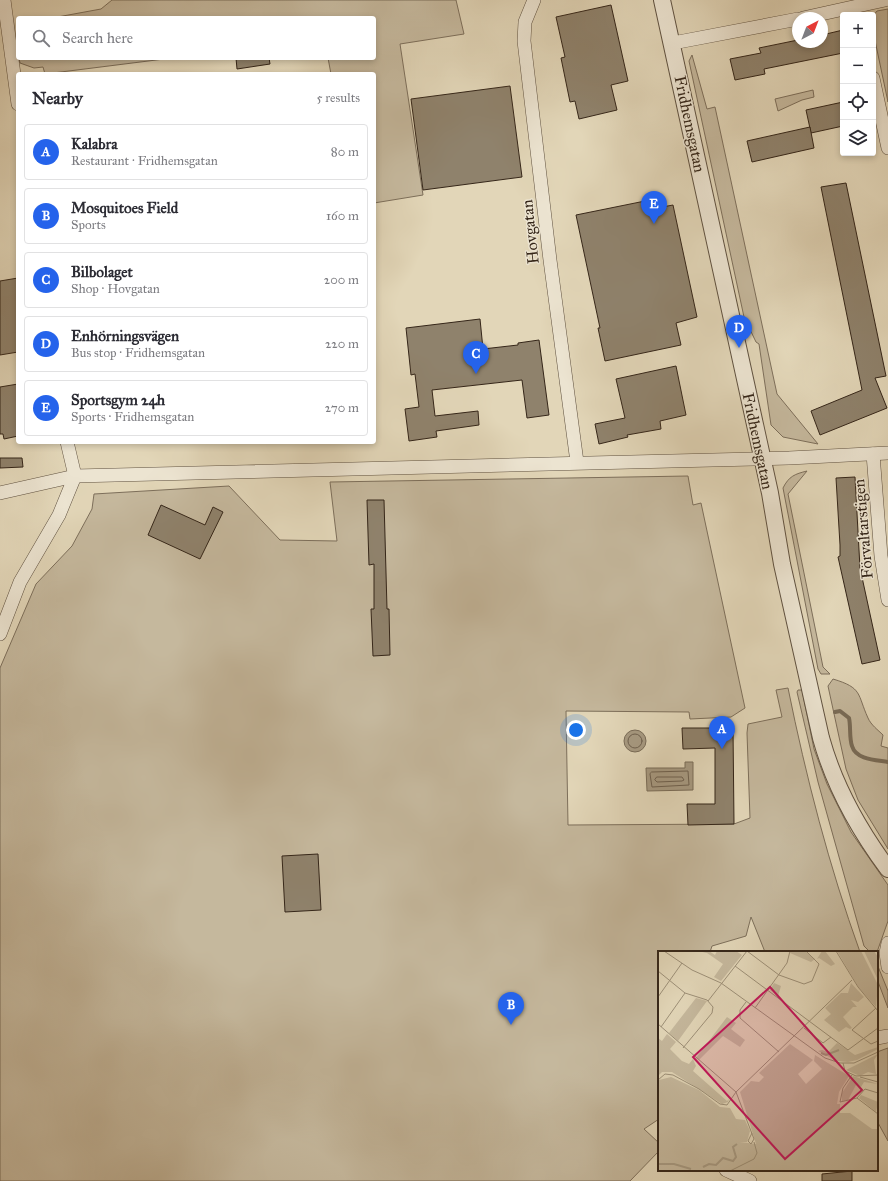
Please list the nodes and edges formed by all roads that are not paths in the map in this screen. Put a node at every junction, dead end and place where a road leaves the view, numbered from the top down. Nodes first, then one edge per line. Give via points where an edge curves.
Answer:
1 (4, 0) edge
2 (534, 0) edge
3 (662, 0) edge
4 (885, 0) edge
5 (859, 7) edge
6 (828, 13) edge
7 (792, 20) edge
8 (673, 43) junction
9 (874, 84) edge
10 (16, 89) edge
11 (888, 148) edge
12 (67, 444) edge
13 (888, 453) edge
14 (873, 454) junction
15 (762, 458) junction
16 (577, 462) junction
17 (75, 476) junction
18 (0, 493) edge
19 (888, 600) edge
20 (0, 634) edge
21 (888, 868) edge
22 (888, 943) edge
23 (888, 967) edge
24 (888, 1036) edge
25 (878, 1038) edge
26 (728, 1171) edge
27 (750, 1181) edge

1 - 10 street
2 - 16 street, Hovgatan via 525,22 524,41
3 - 8 street, Fridhemsgatan
4 - 5 street
5 - 6 street
7 - 8 street
8 - 15 street, Fridhemsgatan
9 - 11 street
12 - 17 street
13 - 14 street
14 - 15 street
14 - 19 street, Förvaltarstigen via 881,556
15 - 16 street
15 - 21 street, Fridhemsgatan via 782,564 825,753 871,846
16 - 17 street
17 - 18 street
17 - 20 street via 59,515 20,582
22 - 23 street
24 - 25 street
26 - 27 street

